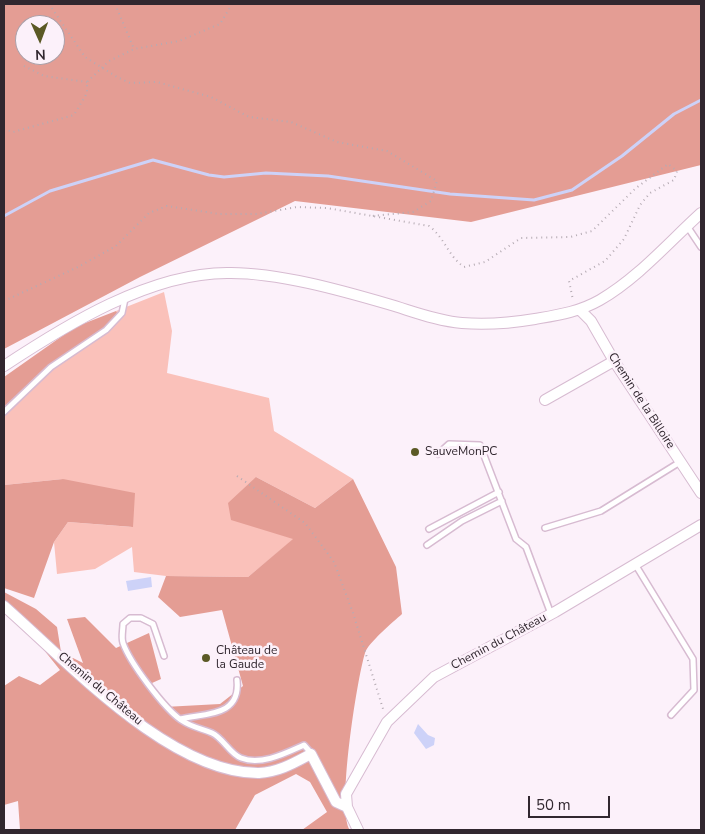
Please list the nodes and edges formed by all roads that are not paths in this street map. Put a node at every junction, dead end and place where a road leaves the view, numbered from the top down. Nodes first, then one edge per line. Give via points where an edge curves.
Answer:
1 (701, 212) edge
2 (686, 226) junction
3 (701, 247) edge
4 (126, 298) junction
5 (580, 310) junction
6 (614, 361) junction
7 (4, 366) edge
8 (545, 400) dead end
9 (4, 412) edge
10 (438, 454) dead end
11 (680, 462) junction
12 (498, 492) junction
13 (701, 493) edge
14 (502, 501) junction
15 (701, 524) edge
16 (545, 528) dead end
17 (429, 529) dead end
18 (427, 545) dead end
19 (635, 564) junction
20 (4, 606) edge
21 (551, 614) junction
22 (164, 656) dead end
23 (237, 680) dead end
24 (670, 715) dead end
25 (180, 719) junction
26 (312, 754) junction
27 (347, 807) junction
28 (358, 830) edge

1 - 2 street
2 - 3 lane
2 - 5 street via 621,287
4 - 5 street via 175,280 226,272 263,275 365,297 460,323 523,321
4 - 7 street via 53,334
4 - 9 lane via 122,313 106,330 51,367
5 - 6 street, Chemin de la Billoire via 591,321
6 - 8 street
6 - 11 street, Chemin de la Billoire
10 - 12 lane via 449,444 480,445
11 - 13 street, Chemin de la Billoire
11 - 16 lane via 600,511
12 - 14 lane
12 - 17 lane
14 - 18 lane via 462,520
14 - 21 lane via 516,538 526,547
15 - 19 street, Chemin du Château
19 - 21 street, Chemin du Château
19 - 24 lane via 693,659 694,690
20 - 26 street, Chemin du Château via 128,714 181,751 222,767 258,773 280,770
21 - 27 street, Chemin du Château via 434,677 386,722 346,794
22 - 25 lane via 153,624 141,618 130,618 123,624 123,642 132,658 153,691
23 - 25 lane via 236,698 225,709
25 - 26 lane via 198,730 213,733 240,758 252,760 279,756 304,745
26 - 27 street via 336,802
27 - 28 street

